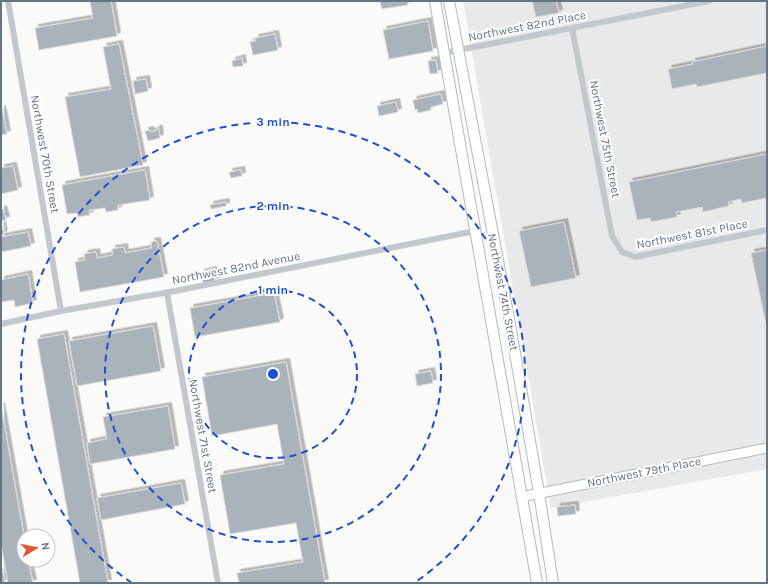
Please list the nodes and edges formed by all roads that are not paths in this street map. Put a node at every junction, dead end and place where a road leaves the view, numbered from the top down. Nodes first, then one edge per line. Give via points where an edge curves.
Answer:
1 (8, 1) edge
2 (435, 1) edge
3 (449, 1) edge
4 (709, 1) edge
5 (572, 28) junction
6 (458, 51) junction
7 (444, 53) junction
8 (767, 230) edge
9 (475, 231) junction
10 (622, 252) joint
11 (167, 293) junction
12 (61, 312) junction
13 (1, 324) edge
14 (767, 448) edge
15 (539, 493) junction
16 (521, 497) junction
17 (218, 583) edge
18 (537, 583) edge
19 (553, 583) edge

1 - 12 street, Northwest 70th Street
2 - 7 main road, Northwest 74th Street
3 - 6 main road, Northwest 74th Street
4 - 5 street, Northwest 82nd Place
5 - 6 street, Northwest 82nd Place
5 - 10 street, Northwest 75th Street via 612,236
6 - 7 street, Northwest 82nd Place
6 - 15 main road, Northwest 74th Street
7 - 9 main road, Northwest 74th Street
8 - 10 street, Northwest 81st Place via 635,257
9 - 11 street, Northwest 82nd Avenue
9 - 16 main road, Northwest 74th Street
11 - 12 street, Northwest 82nd Avenue
11 - 17 street, Northwest 71st Street
12 - 13 street, Northwest 82nd Avenue
14 - 15 main road, Northwest 79th Place
15 - 16 main road, Northwest 79th Place
15 - 19 main road, Northwest 74th Street
16 - 18 main road, Northwest 74th Street

